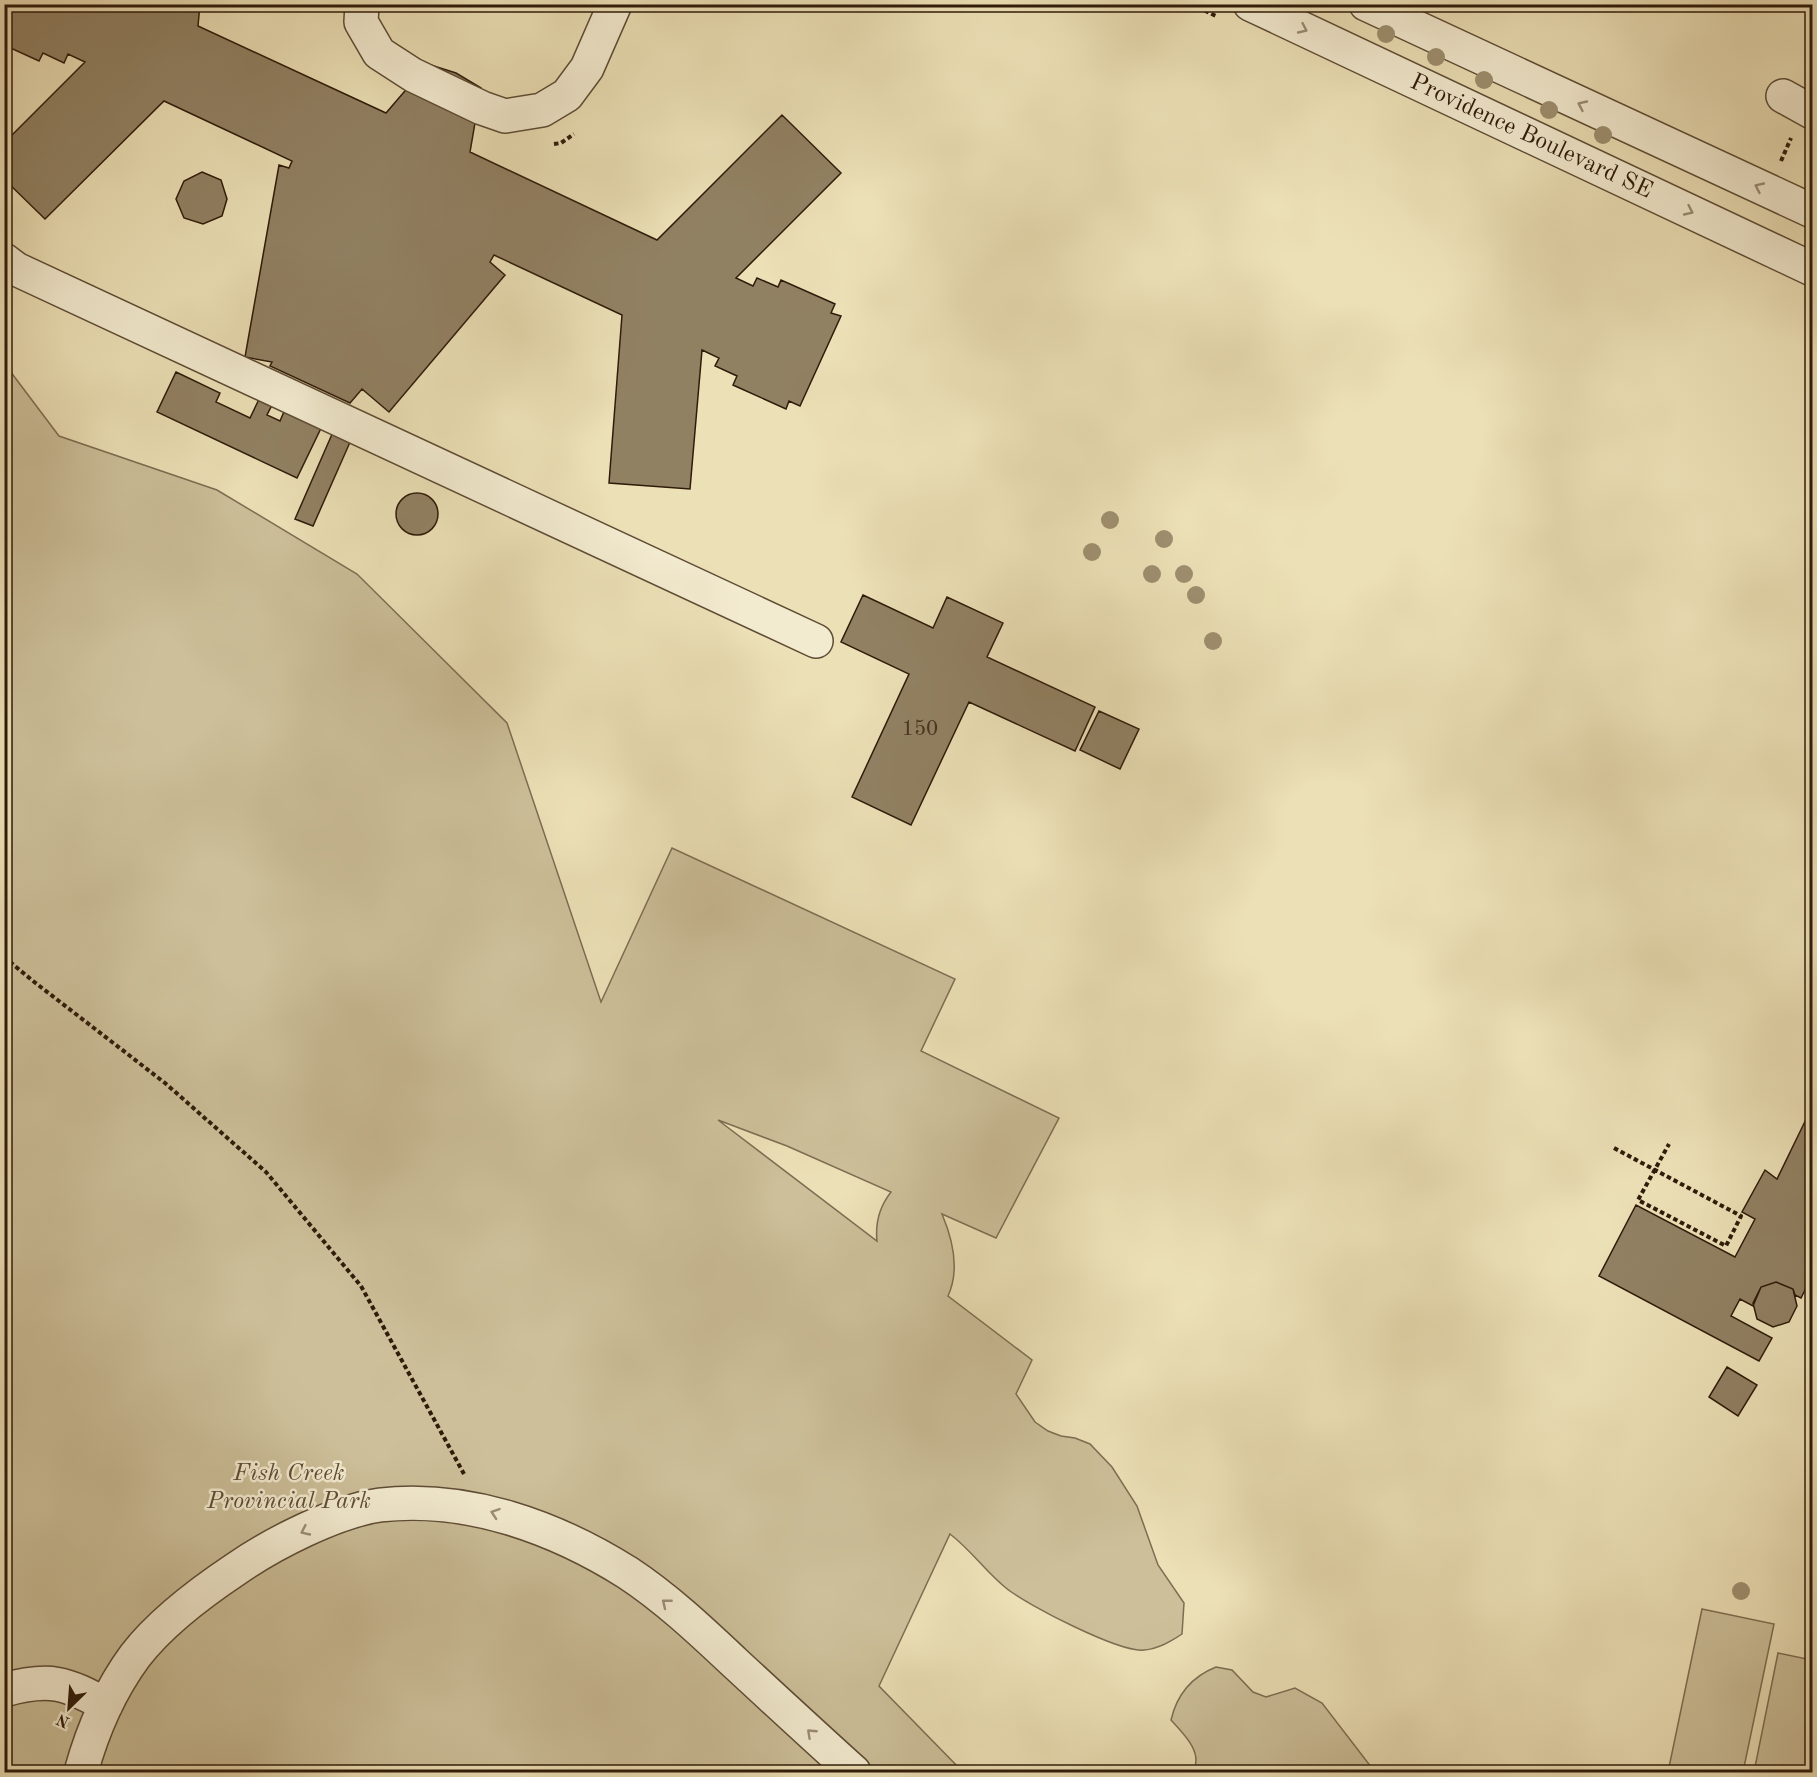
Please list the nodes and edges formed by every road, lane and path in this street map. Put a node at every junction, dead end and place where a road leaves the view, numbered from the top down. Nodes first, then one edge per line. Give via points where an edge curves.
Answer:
1 (362, 4) edge
2 (615, 4) edge
3 (1250, 4) edge
4 (1366, 4) edge
5 (1668, 4) edge
6 (1678, 9) dead end
7 (1783, 96) dead end
8 (1812, 112) edge
9 (1812, 211) edge
10 (4, 260) edge
11 (1812, 269) edge
12 (816, 641) dead end
13 (4, 957) edge
14 (1669, 1144) dead end
15 (1614, 1148) dead end
16 (1656, 1170) junction
17 (483, 1509) junction
18 (4, 1690) edge
19 (106, 1705) junction
20 (81, 1773) edge
21 (855, 1773) edge

1 - 2 street via 361,22 379,53 413,75 505,116 542,110 567,95 587,68
3 -> 11 street, Providence Boulevard SE
9 -> 4 street
5 - 6 path
7 - 8 street
10 - 12 street via 16,269
13 - 17 path via 165,1083 266,1172 361,1286
14 - 16 path
15 - 16 path
16 - 16 path via 1638,1200 1726,1246 1741,1216
17 -> 19 street via 428,1504 379,1506 326,1522 280,1543 198,1595 165,1625 135,1656
21 -> 17 street via 715,1644 629,1574 579,1545
18 - 19 street via 31,1683 53,1683
19 - 20 street

